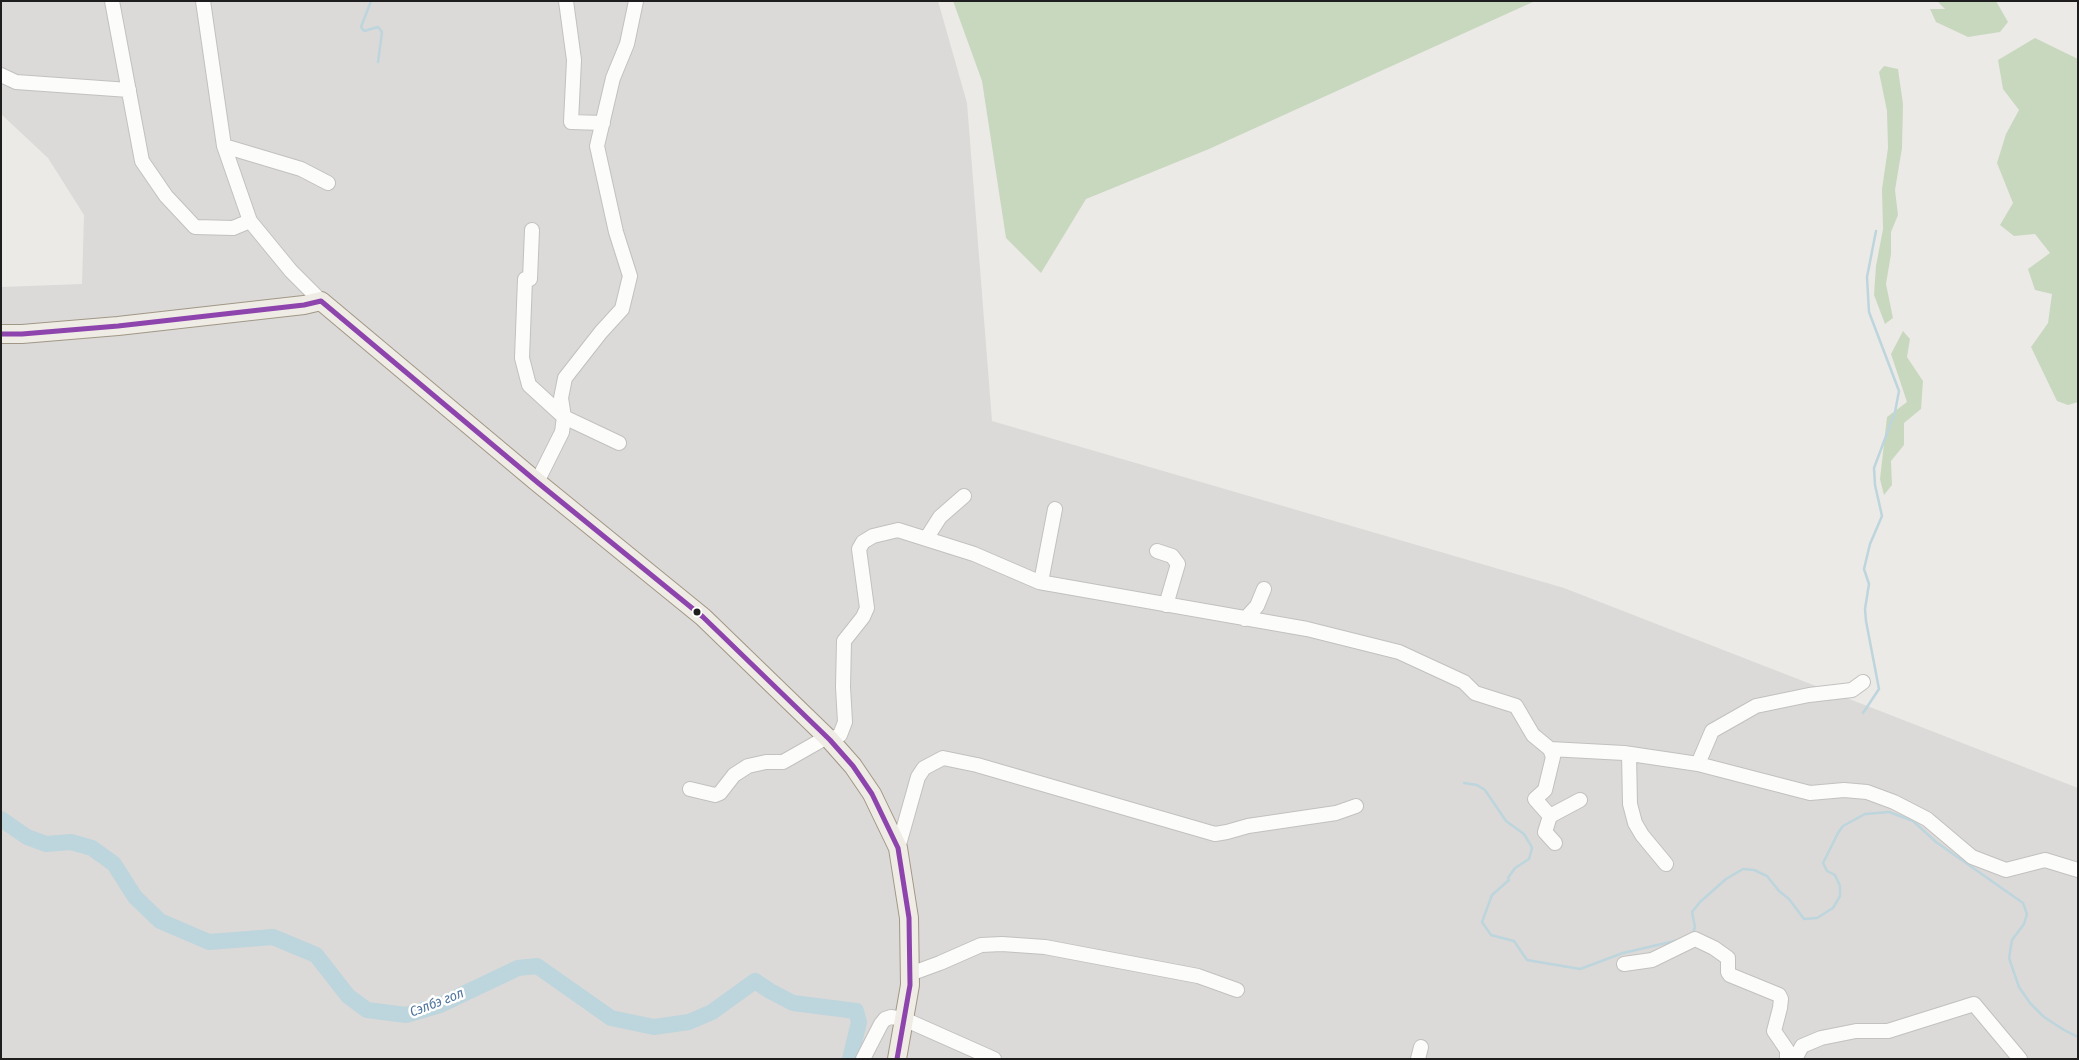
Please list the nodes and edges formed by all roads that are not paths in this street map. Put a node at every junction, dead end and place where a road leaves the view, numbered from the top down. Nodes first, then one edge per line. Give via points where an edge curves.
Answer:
1 (112, 1) edge
2 (203, 1) edge
3 (566, 1) edge
4 (636, 1) edge
5 (1, 75) edge
6 (129, 90) junction
7 (603, 123) junction
8 (224, 146) junction
9 (328, 183) dead end
10 (250, 221) junction
11 (532, 230) dead end
12 (321, 301) junction
13 (1, 334) edge
14 (564, 417) junction
15 (619, 443) dead end
16 (537, 482) junction
17 (964, 496) dead end
18 (1055, 510) dead end
19 (926, 539) junction
20 (1157, 551) dead end
21 (1041, 582) junction
22 (1264, 589) dead end
23 (1166, 605) junction
24 (1245, 619) junction
25 (1863, 682) dead end
26 (828, 739) junction
27 (1550, 749) junction
28 (1629, 754) junction
29 (1698, 764) junction
30 (690, 789) dead end
31 (1580, 800) dead end
32 (1356, 806) dead end
33 (1550, 816) junction
34 (1555, 844) dead end
35 (898, 848) junction
36 (1666, 864) dead end
37 (2078, 870) edge
38 (1624, 964) dead end
39 (910, 974) junction
40 (1237, 990) dead end
41 (904, 1019) junction
42 (863, 1059) edge
43 (897, 1059) edge
44 (994, 1059) edge
45 (1787, 1059) edge
46 (1795, 1059) edge
47 (2020, 1059) edge

1 - 6 street
2 - 8 street
3 - 7 street via 574,60 571,122
4 - 7 street
5 - 6 street via 16,82
6 - 10 street via 142,161 166,196 195,227 233,228
7 - 14 street via 597,146 616,232 630,276 622,309 565,378 561,398
8 - 9 street via 301,170
8 - 10 street
10 - 12 street via 291,271
11 - 14 street via 530,279 525,280 522,358 529,385
12 - 13 main road via 118,326
12 - 16 main road
14 - 15 street
14 - 16 street via 562,432
16 - 26 main road via 704,617
17 - 19 street via 940,516
18 - 21 street
19 - 21 street via 974,554
19 - 26 street via 898,530 873,536 859,549 867,608 864,618 844,641 845,722 840,735
20 - 23 street via 1172,556 1178,564
21 - 23 street
22 - 24 street via 1257,606
23 - 24 street
24 - 27 street via 1399,652 1464,682 1475,693 1516,706 1533,735
25 - 29 street via 1852,690 1836,690 1756,706 1712,731
26 - 30 street via 783,762 748,766 715,795
26 - 35 main road via 853,766 872,794
27 - 28 street
27 - 33 street via 1553,757 1545,790 1535,799
28 - 29 street
28 - 36 street via 1630,804 1635,823
29 - 37 street via 1810,793 1867,792 1927,819 1972,857 2006,870 2046,860
31 - 33 street
32 - 35 street via 1336,813 1215,834 943,758 924,768 918,777
33 - 34 street via 1545,832
35 - 39 main road via 909,918
38 - 45 street via 1652,960 1695,939 1714,948 1728,958 1730,975 1781,999 1774,1031 1786,1050
39 - 40 street via 981,946 1002,944 1045,947 1198,976
39 - 41 main road
41 - 42 street via 885,1019
41 - 43 main road
41 - 44 street
46 - 47 street via 1802,1046 1821,1038 1856,1031 1888,1031 1974,1004

